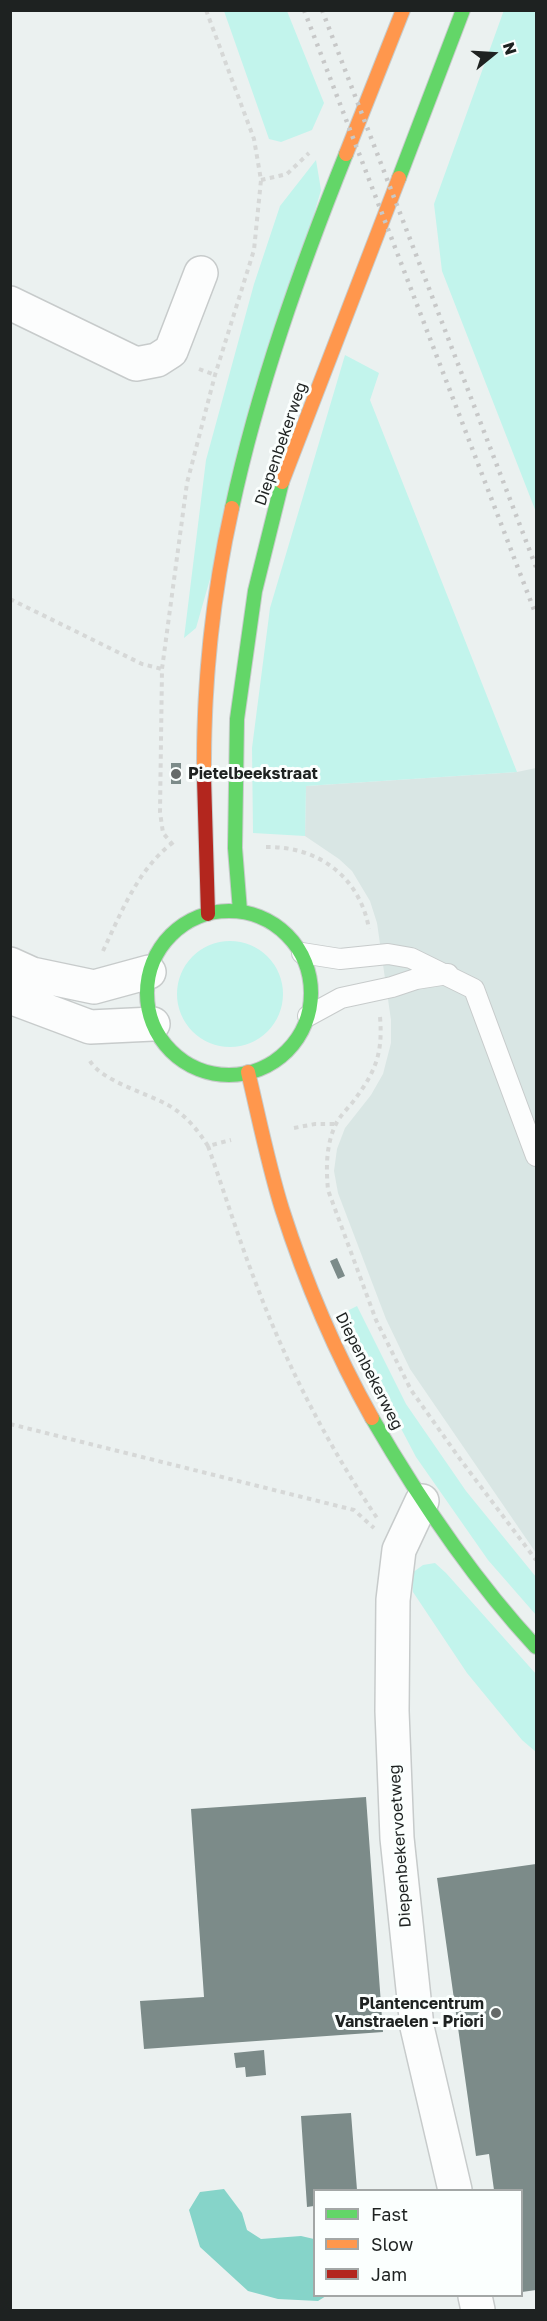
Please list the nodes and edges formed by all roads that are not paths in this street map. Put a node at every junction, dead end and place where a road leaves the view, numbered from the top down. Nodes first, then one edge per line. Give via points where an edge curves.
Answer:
1 (403, 10) edge
2 (463, 10) edge
3 (201, 273) dead end
4 (10, 303) edge
5 (240, 911) junction
6 (208, 914) junction
7 (302, 953) junction
8 (10, 964) edge
9 (149, 972) junction
10 (448, 974) junction
11 (10, 997) edge
12 (308, 1016) junction
13 (153, 1024) junction
14 (248, 1072) junction
15 (537, 1156) edge
16 (422, 1501) junction
17 (537, 1647) edge
18 (455, 2189) edge

1 - 6 main road, Diepenbekerweg via 280,327 249,432 228,524 211,628 203,759
2 - 5 main road, Diepenbekerweg via 283,480 255,591 237,719 235,848
3 - 4 street via 171,351 157,360 136,364
5 - 6 main road
5 - 7 main road via 268,919
6 - 9 main road via 177,928 155,956
7 - 10 lane via 340,959 388,954 411,958
7 - 12 main road via 311,984
8 - 9 street via 32,974 94,987
9 - 13 main road via 146,1008
10 - 12 lane via 340,999
10 - 15 lane via 474,989
11 - 13 street via 90,1027
12 - 14 main road via 301,1033 276,1060
13 - 14 main road via 162,1041 190,1065 224,1075
14 - 16 main road, Diepenbekerweg via 282,1209 307,1278 356,1387
16 - 17 main road, Diepenbekerweg via 519,1629
16 - 18 street, Diepenbekervoetweg via 399,1550 393,1600 397,1838 417,2027

